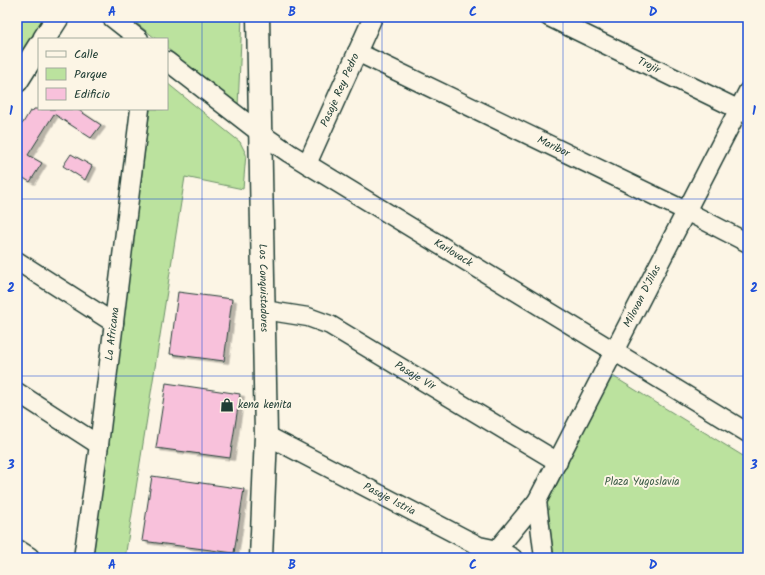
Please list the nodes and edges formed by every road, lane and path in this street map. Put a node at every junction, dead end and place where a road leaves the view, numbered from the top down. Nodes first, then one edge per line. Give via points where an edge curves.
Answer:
1 (58, 17) edge
2 (111, 17) edge
3 (258, 17) edge
4 (373, 17) edge
5 (550, 17) edge
6 (45, 38) edge
7 (138, 38) edge
8 (38, 48) edge
9 (357, 52) junction
10 (168, 62) edge
11 (17, 81) edge
12 (748, 91) edge
13 (140, 110) edge
14 (743, 111) edge
15 (260, 133) junction
16 (306, 164) junction
17 (686, 210) junction
18 (748, 243) edge
19 (17, 261) edge
20 (264, 310) junction
21 (114, 323) junction
22 (614, 351) junction
23 (17, 392) edge
24 (748, 433) edge
25 (266, 435) junction
26 (99, 445) junction
27 (558, 462) junction
28 (536, 501) junction
29 (17, 551) edge
30 (500, 555) edge
31 (28, 558) edge
32 (83, 558) edge
33 (261, 558) edge
34 (544, 558) edge

1 - 6 street
2 - 7 street
3 - 15 street, Los Conquistadores
4 - 9 street, Pasaje Rey Pedro
5 - 14 street, Trojir
8 - 11 street
9 - 16 street, Pasaje Rey Pedro
9 - 17 street, Maribor
10 - 15 street, Karlovack
12 - 14 street, Milovan D'Jilas
13 - 21 street, La Africana
14 - 17 street, Milovan D'Jilas
15 - 16 street, Karlovack
15 - 20 street, Los Conquistadores
16 - 22 street, Karlovack
17 - 18 street, Maribor
17 - 22 street, Milovan D'Jilas
19 - 21 street
20 - 25 street, Los Conquistadores
20 - 27 street, Pasaje Vir via 308,317 335,328
21 - 26 street, La Africana
22 - 24 street, Karlovack
22 - 27 street, Milovan D'Jilas
23 - 26 street
25 - 30 street, Pasaje Istria
25 - 33 street, Los Conquistadores
26 - 32 street, La Africana
27 - 28 street, Milovan D'Jilas
28 - 30 street, Milovan D'Jilas
28 - 34 street
29 - 31 street

